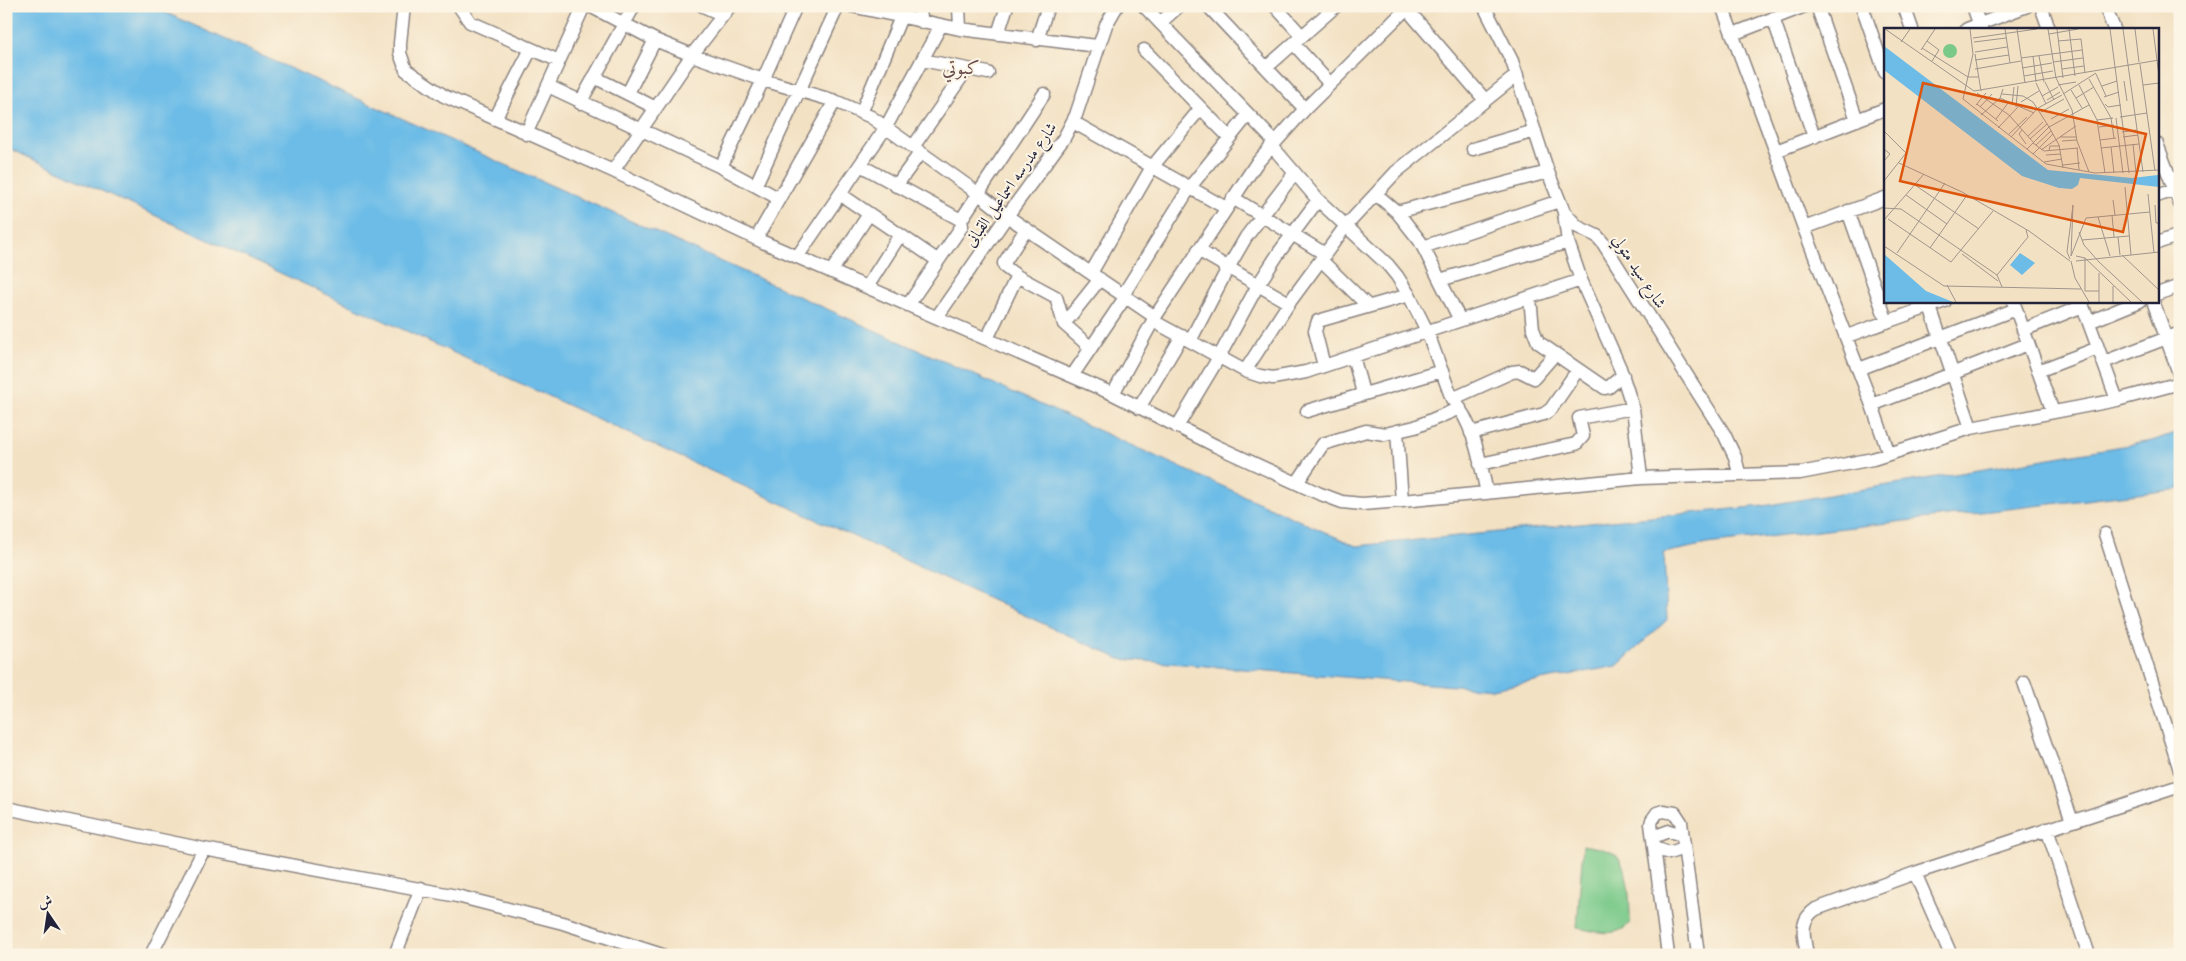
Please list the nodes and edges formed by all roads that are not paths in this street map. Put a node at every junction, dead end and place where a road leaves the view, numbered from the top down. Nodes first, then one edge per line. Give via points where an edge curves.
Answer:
1 (404, 6) edge
2 (459, 6) edge
3 (584, 6) edge
4 (590, 6) edge
5 (634, 6) edge
6 (703, 6) edge
7 (796, 6) edge
8 (838, 6) edge
9 (850, 6) edge
10 (919, 6) edge
11 (959, 6) edge
12 (1007, 6) edge
13 (1048, 6) edge
14 (1117, 6) edge
15 (1144, 6) edge
16 (1179, 6) edge
17 (1208, 6) edge
18 (1275, 6) edge
19 (1336, 6) edge
20 (1484, 6) edge
21 (1722, 6) edge
22 (1806, 6) edge
23 (1817, 6) edge
24 (1862, 6) edge
25 (1904, 6) edge
26 (1973, 6) edge
27 (2027, 6) edge
28 (2041, 6) edge
29 (2106, 6) edge
30 (1408, 7) edge
31 (880, 10) edge
32 (726, 11) edge
33 (901, 17) junction
34 (1773, 18) junction
35 (922, 22) junction
36 (623, 23) junction
37 (1160, 23) junction
38 (941, 25) junction
39 (1976, 27) edge
40 (2109, 27) edge
41 (960, 28) junction
42 (1912, 28) edge
43 (2049, 28) edge
44 (998, 34) junction
45 (1733, 34) junction
46 (655, 40) junction
47 (1037, 40) junction
48 (1298, 40) junction
49 (1097, 46) junction
50 (531, 49) junction
51 (1144, 50) dead end
52 (692, 55) junction
53 (922, 60) junction
54 (559, 61) junction
55 (1267, 67) junction
56 (967, 69) junction
57 (1884, 69) edge
58 (988, 73) dead end
59 (1517, 75) junction
60 (594, 77) junction
61 (764, 80) junction
62 (1330, 84) junction
63 (548, 86) junction
64 (800, 90) junction
65 (628, 93) junction
66 (1044, 94) dead end
67 (1485, 100) junction
68 (835, 101) junction
69 (580, 103) junction
70 (656, 108) junction
71 (1200, 108) junction
72 (1305, 109) junction
73 (1884, 109) edge
74 (862, 113) junction
75 (1248, 115) junction
76 (495, 119) junction
77 (1857, 120) junction
78 (1073, 122) junction
79 (886, 127) junction
80 (640, 131) junction
81 (1535, 132) junction
82 (526, 134) junction
83 (1229, 137) junction
84 (1814, 137) junction
85 (1273, 143) junction
86 (2158, 146) edge
87 (1473, 149) dead end
88 (916, 150) junction
89 (1776, 151) junction
90 (860, 165) junction
91 (721, 167) junction
92 (1152, 167) junction
93 (613, 171) junction
94 (1548, 172) junction
95 (1294, 174) junction
96 (758, 180) dead end
97 (896, 186) junction
98 (1190, 187) junction
99 (2174, 190) junction
100 (840, 194) junction
101 (979, 194) junction
102 (1376, 194) junction
103 (2158, 196) edge
104 (778, 198) junction
105 (1884, 198) edge
106 (1318, 200) junction
107 (1229, 203) junction
108 (2180, 204) edge
109 (1562, 207) junction
110 (1848, 211) junction
111 (1398, 212) junction
112 (869, 214) junction
113 (1262, 214) junction
114 (1007, 216) junction
115 (961, 220) junction
116 (1345, 227) junction
117 (1804, 228) junction
118 (1026, 229) junction
119 (1293, 233) junction
120 (900, 235) junction
121 (2180, 235) edge
122 (756, 239) junction
123 (1568, 242) junction
124 (2158, 243) edge
125 (1423, 247) junction
126 (1198, 250) junction
127 (797, 257) junction
128 (1323, 257) junction
129 (937, 260) junction
130 (1228, 268) junction
131 (831, 272) junction
132 (1017, 276) junction
133 (1096, 276) junction
134 (1440, 280) junction
135 (1581, 280) junction
136 (1258, 285) junction
137 (2180, 286) edge
138 (867, 287) junction
139 (2158, 294) edge
140 (1409, 295) junction
141 (1125, 296) junction
142 (1530, 298) junction
143 (2138, 302) edge
144 (2153, 302) edge
145 (908, 304) junction
146 (1289, 304) junction
147 (1929, 304) edge
148 (2082, 304) edge
149 (2014, 305) edge
150 (1368, 306) junction
151 (937, 317) junction
152 (1154, 319) junction
153 (1460, 320) junction
154 (1887, 322) junction
155 (2089, 322) junction
156 (1064, 324) junction
157 (2023, 330) junction
158 (1427, 331) junction
159 (2180, 333) edge
160 (1847, 336) junction
161 (1186, 338) junction
162 (1941, 338) junction
163 (987, 339) junction
164 (2166, 339) junction
165 (2028, 344) junction
166 (1091, 348) junction
167 (2098, 348) junction
168 (1554, 354) junction
169 (1353, 356) junction
170 (1219, 357) junction
171 (2104, 362) junction
172 (1324, 366) junction
173 (1859, 369) junction
174 (1245, 371) junction
175 (1442, 371) junction
176 (1577, 371) junction
177 (2038, 371) junction
178 (1953, 373) junction
179 (1623, 375) junction
180 (1072, 376) junction
181 (2180, 376) edge
182 (2180, 383) edge
183 (1363, 393) junction
184 (1114, 394) junction
185 (2117, 400) junction
186 (1456, 404) junction
187 (1872, 405) junction
188 (1139, 408) junction
189 (1633, 408) junction
190 (1307, 411) dead end
191 (2053, 412) junction
192 (1177, 427) junction
193 (1970, 428) junction
194 (1397, 431) junction
195 (1471, 433) junction
196 (1888, 454) junction
197 (1480, 464) junction
198 (1739, 473) junction
199 (1641, 478) junction
200 (1296, 483) junction
201 (1487, 493) junction
202 (1402, 501) junction
203 (2105, 534) dead end
204 (2024, 682) dead end
205 (2180, 770) edge
206 (2180, 786) edge
207 (6, 808) edge
208 (2072, 821) junction
209 (2047, 830) junction
210 (1683, 841) junction
211 (1654, 842) junction
212 (204, 849) junction
213 (1915, 873) junction
214 (421, 888) junction
215 (655, 954) edge
216 (151, 955) edge
217 (395, 955) edge
218 (1668, 955) edge
219 (1698, 955) edge
220 (1807, 955) edge
221 (1951, 955) edge
222 (2089, 955) edge

1 - 76 street via 400,54 406,70 444,96
2 - 50 street via 470,22
3 - 54 street
4 - 36 street
5 - 36 street
6 - 32 street
7 - 61 street
8 - 64 street
9 - 31 street
10 - 35 street
11 - 41 street
12 - 44 street
13 - 47 street
14 - 49 street, شارع مدرسه اسماعيل القبانى
15 - 37 street
16 - 37 street
17 - 55 street
18 - 48 street
19 - 48 street
20 - 59 street, شارع سيد متولي
21 - 45 street
22 - 34 street
23 - 77 street
24 - 57 street
25 - 42 street
26 - 39 street
27 - 39 street
28 - 43 street
29 - 40 street
30 - 62 street
30 - 67 street
31 - 33 street
32 - 52 street
33 - 35 street
33 - 74 street
34 - 45 street
34 - 84 street
35 - 38 street
36 - 46 street
36 - 60 street
37 - 75 street
38 - 41 street
38 - 53 street
41 - 44 street
44 - 47 street
45 - 89 street
46 - 52 street
46 - 65 street
47 - 49 street
48 - 55 street
48 - 62 street
49 - 78 street, شارع مدرسه اسماعيل القبانى
50 - 54 street
50 - 76 street
51 - 71 street
52 - 61 street
52 - 70 street
53 - 56 street
53 - 79 street
54 - 63 street
55 - 72 street
56 - 58 street
56 - 88 street
59 - 67 street
59 - 81 street, شارع سيد متولي
60 - 65 street
60 - 69 street
61 - 64 street
61 - 91 street
62 - 72 street
63 - 69 street
63 - 82 street
64 - 68 street
64 - 96 street
65 - 70 street
66 - 101 street
67 - 102 street via 1396,172
68 - 74 street
68 - 104 street
69 - 80 street
70 - 80 street
71 - 83 street
71 - 92 street
72 - 85 street
73 - 77 street
74 - 79 street
75 - 83 street
75 - 85 street
76 - 82 street
77 - 84 street
78 - 92 street
78 - 114 street, شارع مدرسه اسماعيل القبانى
79 - 88 street
79 - 90 street
80 - 91 street
80 - 93 street
81 - 87 street
81 - 94 street, شارع سيد متولي
82 - 93 street
83 - 98 street
84 - 89 street
85 - 95 street
85 - 107 street
86 - 99 street
88 - 97 street
88 - 101 street
89 - 117 street
90 - 97 street
90 - 100 street
91 - 104 street
92 - 98 street
92 - 133 street
93 - 122 street
94 - 109 street, شارع سيد متولي
94 - 111 street
95 - 106 street
95 - 113 street
97 - 115 street
98 - 107 street
98 - 141 street
99 - 103 street
99 - 108 street
100 - 112 street
100 - 127 street
101 - 114 street
101 - 115 street
102 - 111 street
102 - 116 street
104 - 122 street
105 - 110 street
106 - 116 street
106 - 119 street
107 - 113 street
107 - 126 street
109 - 123 street
109 - 125 street
109 - 198 street, شارع سيد متولي via 1578,227 1604,242 1724,434
110 - 117 street
110 - 154 street
111 - 125 street
112 - 120 street
112 - 131 street
113 - 119 street
113 - 130 street
114 - 118 street
114 - 151 street, شارع مدرسه اسماعيل القبانى
115 - 129 street via 962,226
116 - 128 street
116 - 140 street via 1388,265
117 - 160 street
118 - 132 street via 1004,263
118 - 133 street
119 - 128 street
119 - 136 street
120 - 129 street
120 - 138 street
121 - 124 street
122 - 127 street
123 - 134 street
123 - 135 street
125 - 134 street
126 - 130 street
126 - 152 street
127 - 131 street
128 - 146 street
128 - 150 street
129 - 145 street
130 - 136 street
130 - 161 street
131 - 138 street
132 - 156 street via 1056,297
132 - 163 street
133 - 141 street
133 - 156 street
134 - 153 street
135 - 142 street
135 - 179 street
136 - 146 street
136 - 170 street
137 - 139 street
138 - 145 street
140 - 150 street
140 - 158 street
141 - 152 street
141 - 166 street
142 - 153 street
142 - 168 street via 1536,338
143 - 155 street
144 - 164 street
145 - 151 street
146 - 174 street
147 - 154 street
147 - 162 street
148 - 155 street
148 - 157 street
149 - 157 street
149 - 162 street
150 - 172 street via 1322,319 1316,324
151 - 163 street
152 - 161 street
152 - 184 street
153 - 158 street
154 - 160 street
155 - 167 street
156 - 166 street
157 - 165 street
158 - 169 street
158 - 175 street
159 - 164 street
160 - 173 street
161 - 170 street
161 - 188 street
162 - 173 street
162 - 178 street
163 - 180 street
164 - 171 street
164 - 181 street
165 - 177 street
165 - 178 street
166 - 180 street
167 - 171 street
167 - 177 street
168 - 176 street
168 - 186 street via 1534,378 1512,372
169 - 172 street
169 - 183 street
170 - 174 street
170 - 192 street
171 - 185 street
172 - 174 street via 1273,378
173 - 187 street
175 - 183 street
175 - 186 street
176 - 179 street via 1605,388
176 - 195 street via 1551,409 1544,414
177 - 191 street
178 - 187 street
178 - 193 street
179 - 189 street
180 - 184 street
182 - 185 street
183 - 190 street
184 - 188 street
185 - 191 street
186 - 194 street via 1425,423
186 - 195 street
187 - 196 street
188 - 192 street
189 - 197 street via 1579,418 1583,436 1576,444
189 - 199 street
191 - 193 street
192 - 200 street
193 - 196 street
194 - 200 street via 1385,434 1366,431 1323,444
194 - 202 street
195 - 197 street
196 - 198 street via 1800,473
197 - 201 street
198 - 199 street
199 - 201 street
200 - 202 street via 1342,502
201 - 202 street
203 - 205 street
204 - 208 street
206 - 208 street
207 - 212 street
208 - 209 street
209 - 213 street
209 - 222 street
210 - 211 street via 1669,831
210 - 211 street via 1669,853
210 - 211 street via 1679,818 1675,813 1663,811 1652,820
210 - 219 street
211 - 218 street
212 - 214 street
212 - 216 street
213 - 220 street via 1809,913 1803,932
213 - 221 street
214 - 215 street via 528,914
214 - 217 street

